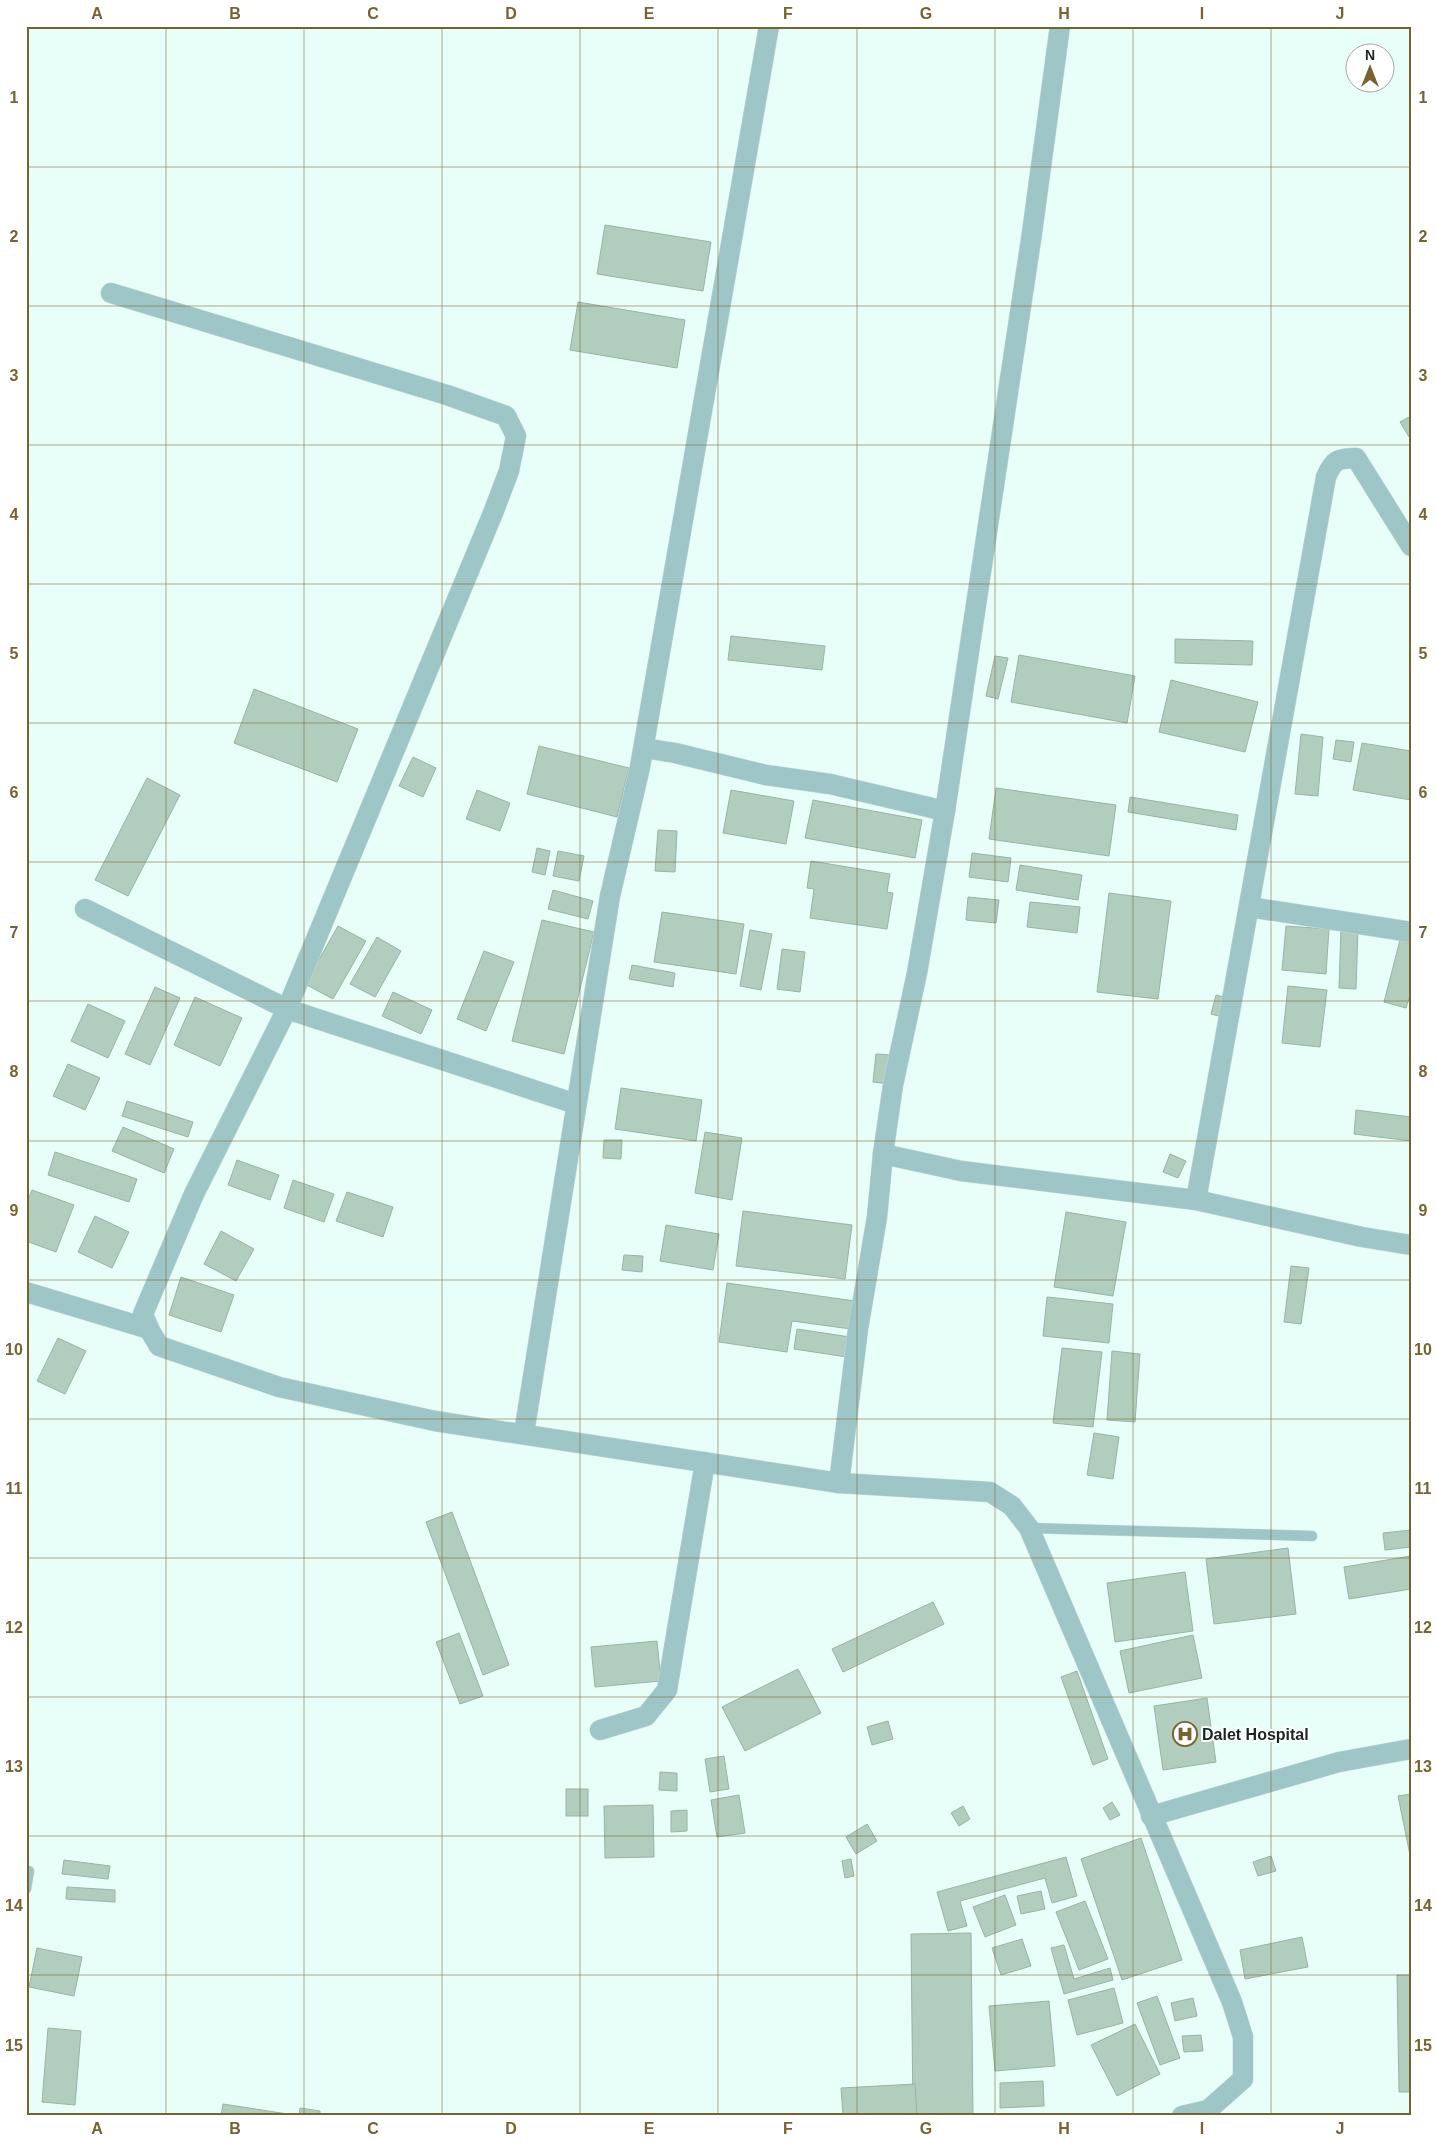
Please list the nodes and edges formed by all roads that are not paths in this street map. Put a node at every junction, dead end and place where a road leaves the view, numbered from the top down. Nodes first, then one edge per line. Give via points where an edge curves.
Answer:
1 (769, 26) edge
2 (1060, 26) edge
3 (111, 293) dead end
4 (1411, 546) edge
5 (644, 748) junction
6 (945, 811) junction
7 (1249, 907) junction
8 (85, 909) dead end
9 (1411, 932) edge
10 (286, 1009) junction
11 (576, 1104) junction
12 (883, 1154) junction
13 (1196, 1200) junction
14 (1411, 1245) edge
15 (26, 1292) edge
16 (149, 1329) junction
17 (524, 1433) junction
18 (705, 1462) junction
19 (839, 1483) junction
20 (1029, 1528) junction
21 (1312, 1536) dead end
22 (600, 1730) dead end
23 (1411, 1749) edge
24 (1151, 1816) junction
25 (29, 1871) dead end
26 (26, 1889) edge
27 (1182, 2116) edge

1 - 5 street
2 - 6 street
3 - 10 street via 438,392 506,416 516,436 509,471 493,512
4 - 7 street via 1356,458 1340,459 1332,464 1326,477
5 - 6 street via 766,775 830,784
5 - 11 street via 610,896
6 - 12 street
7 - 9 street
7 - 13 street
8 - 10 street
10 - 11 street
10 - 16 street via 191,1202 143,1314
11 - 17 street
12 - 13 street via 962,1171
12 - 19 street
13 - 14 street
15 - 16 street
16 - 17 street via 159,1346 279,1387 434,1421
17 - 18 street
18 - 19 street
18 - 22 street via 667,1690 646,1716
19 - 20 street via 990,1492 1012,1506
20 - 21 lane
20 - 24 street
23 - 24 street via 1339,1762
24 - 27 street via 1232,2002 1243,2037 1243,2080 1208,2110
25 - 26 lane

